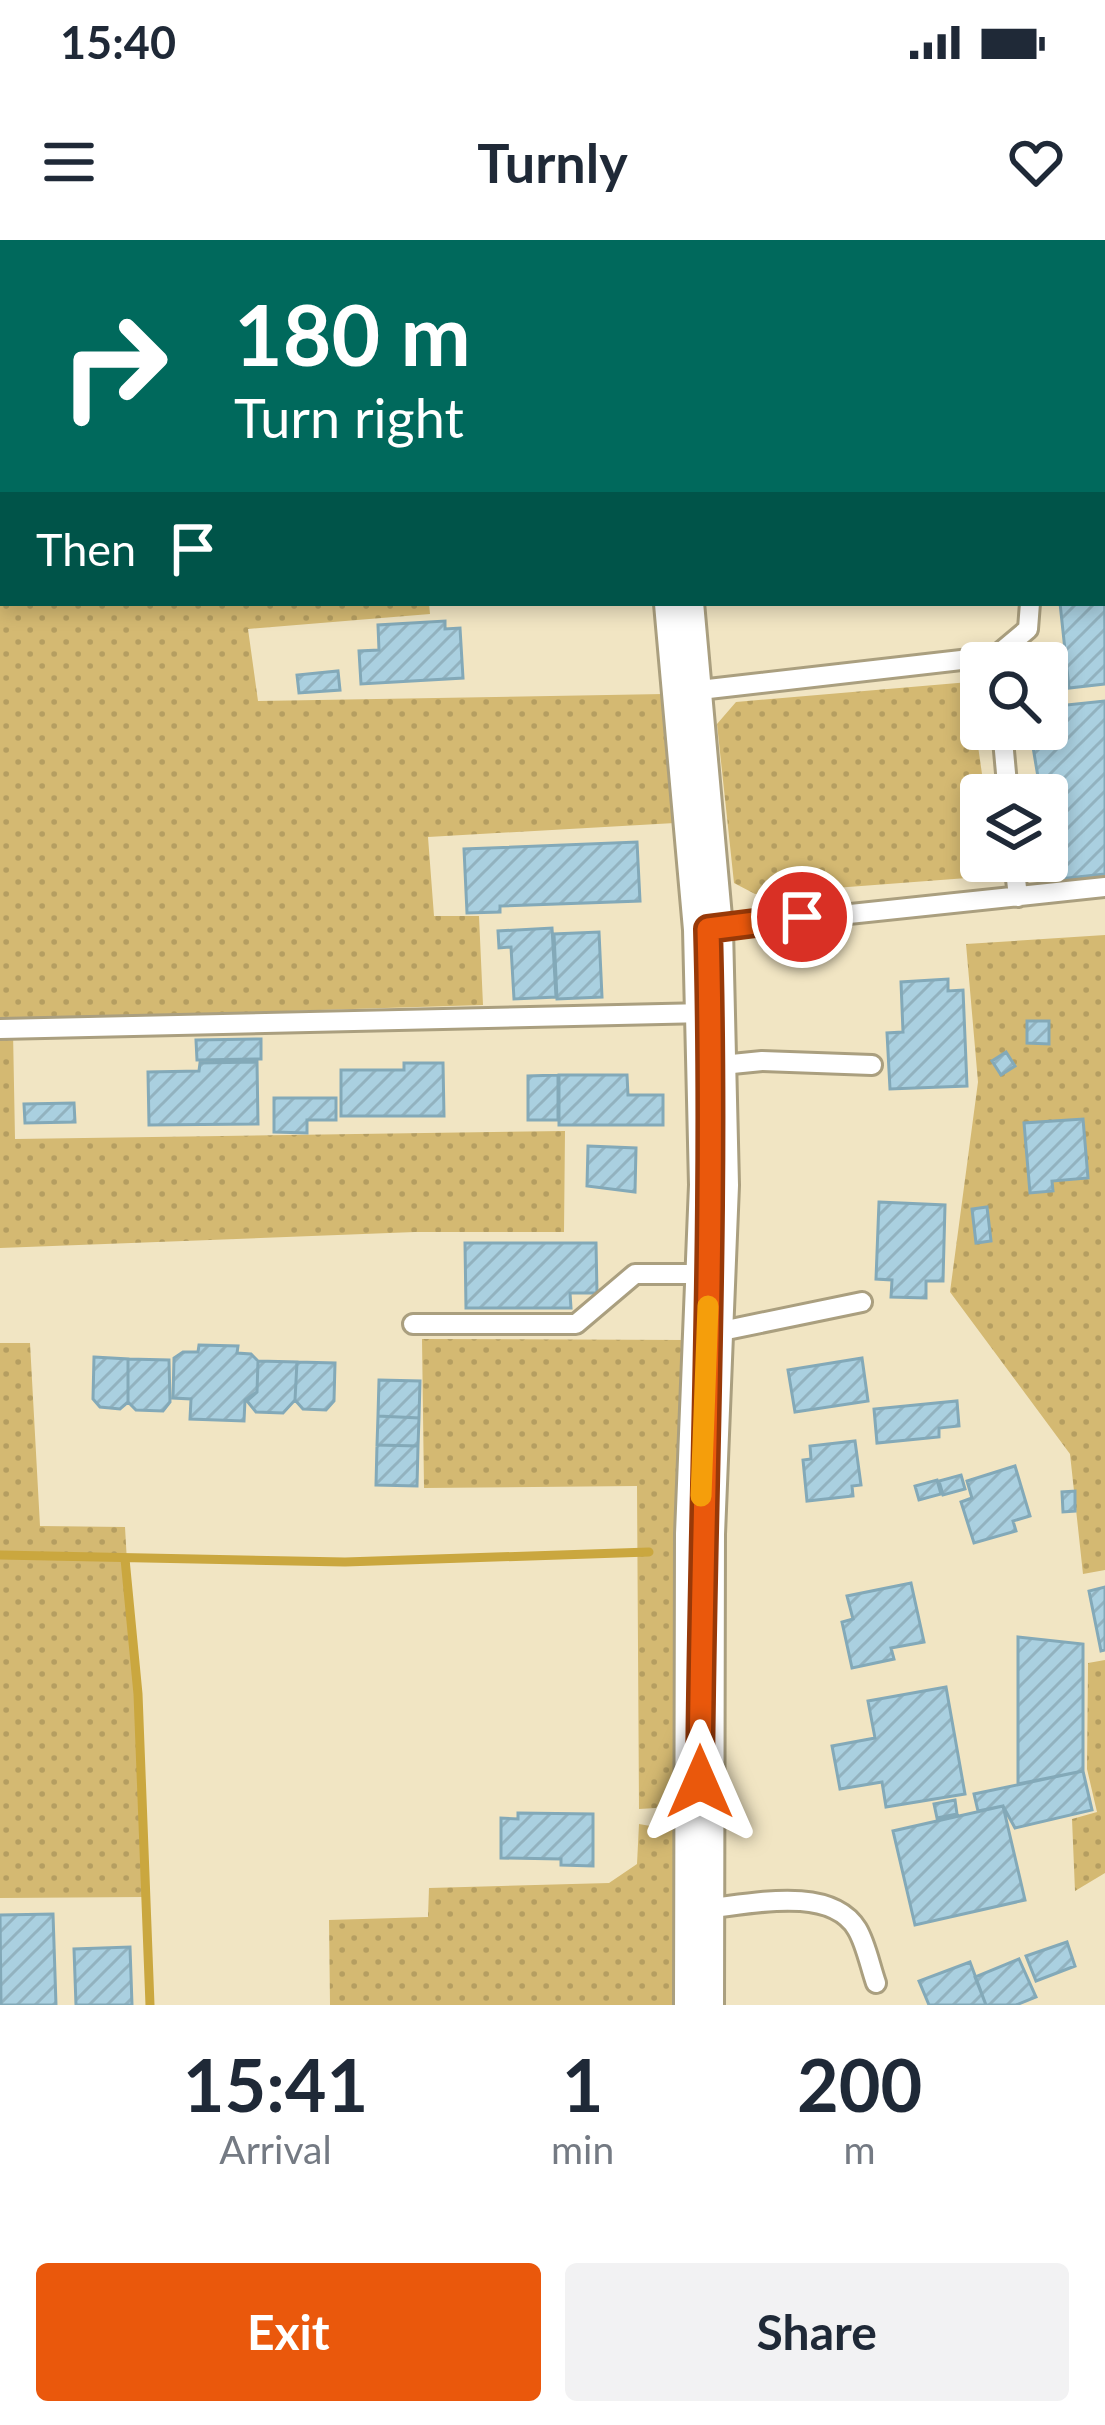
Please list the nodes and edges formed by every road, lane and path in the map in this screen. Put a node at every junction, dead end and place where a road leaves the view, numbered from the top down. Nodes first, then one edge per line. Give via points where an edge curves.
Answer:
1 (679, 606) edge
2 (1030, 606) edge
3 (1015, 642) edge
4 (960, 664) edge
5 (686, 691) junction
6 (1016, 882) edge
7 (1105, 887) edge
8 (1018, 896) junction
9 (708, 929) junction
10 (711, 1013) junction
11 (0, 1029) edge
12 (872, 1064) dead end
13 (712, 1066) junction
14 (710, 1274) junction
15 (862, 1302) dead end
16 (413, 1324) dead end
17 (707, 1334) junction
18 (699, 1909) junction
19 (876, 1983) dead end
20 (699, 2005) edge

1 - 5 street
2 - 3 lane via 1028,629
4 - 5 lane
5 - 9 street
6 - 8 lane
7 - 8 lane
8 - 9 lane
9 - 10 street
10 - 11 lane
10 - 13 street
12 - 13 lane
13 - 14 street
14 - 16 lane via 635,1274 576,1324
14 - 17 street
15 - 17 lane
17 - 18 street
18 - 19 lane via 826,1906 859,1931
18 - 20 street

